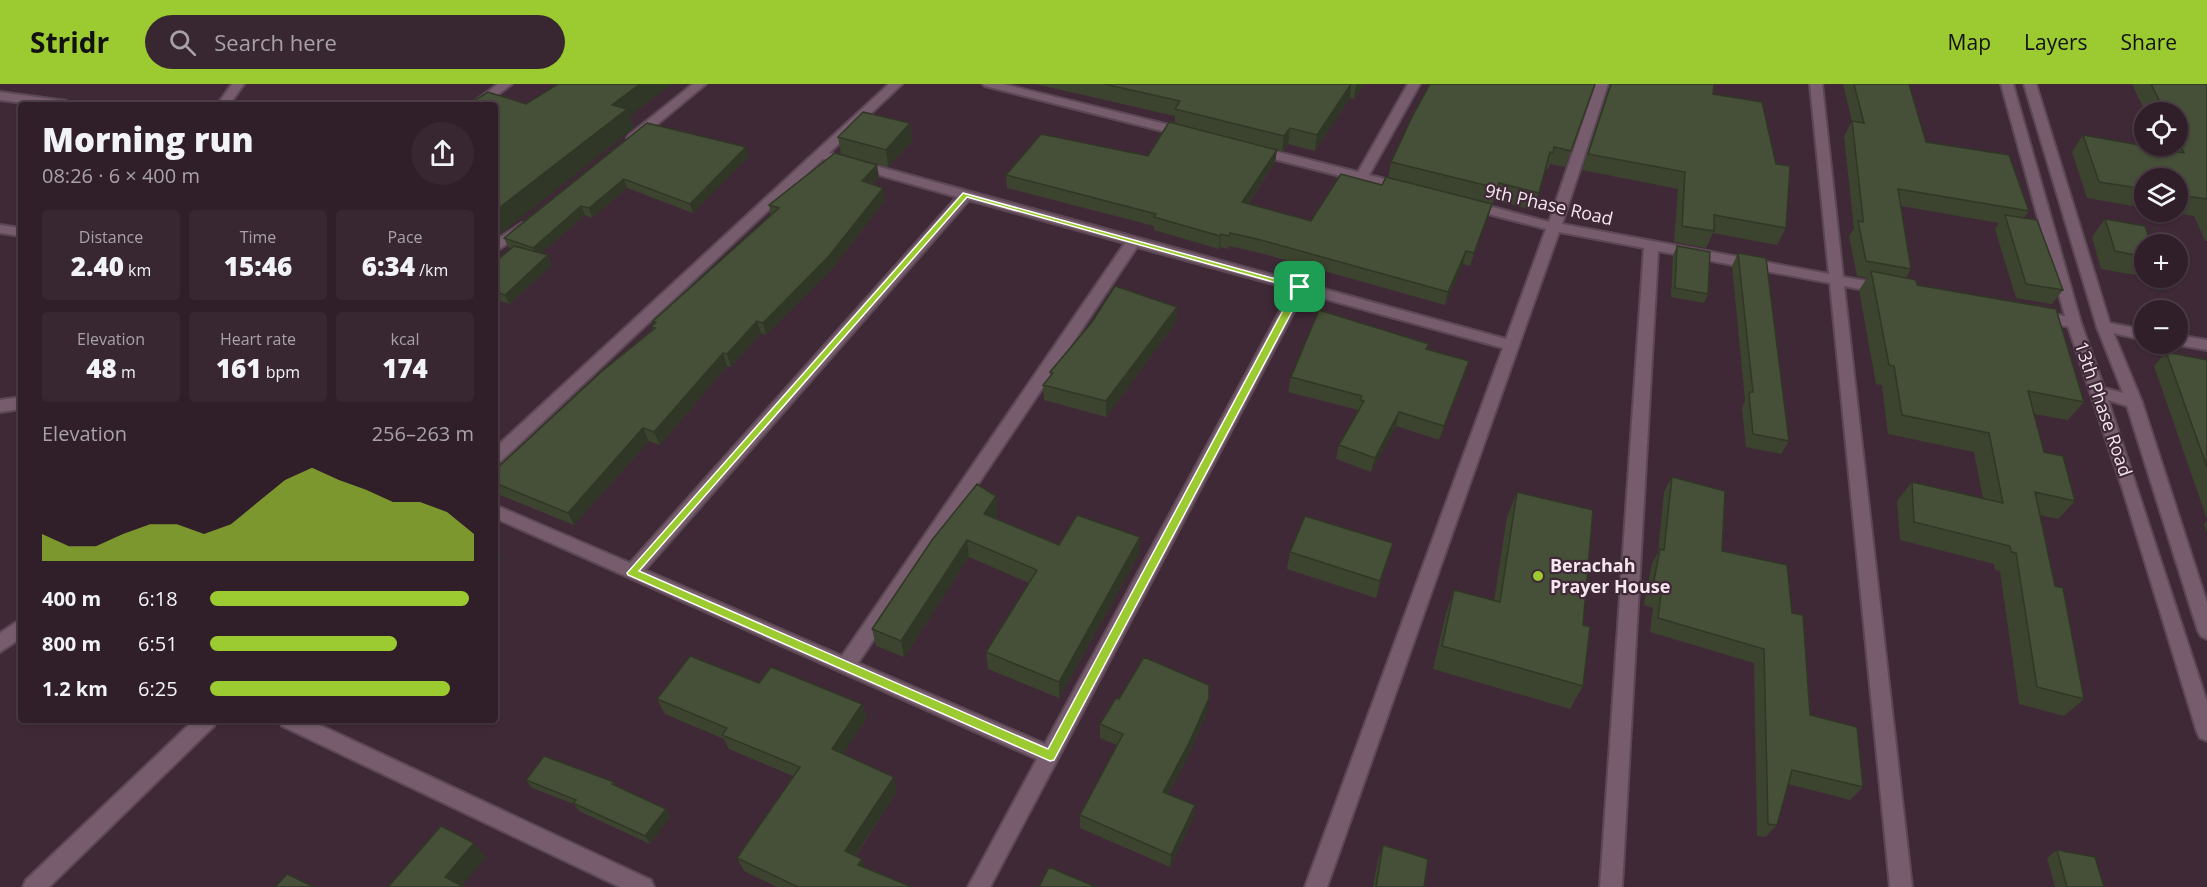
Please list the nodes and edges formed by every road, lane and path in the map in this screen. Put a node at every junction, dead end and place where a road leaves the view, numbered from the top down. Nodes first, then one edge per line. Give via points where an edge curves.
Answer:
1 (238, 84) edge
2 (506, 84) edge
3 (700, 84) edge
4 (896, 84) edge
5 (989, 84) edge
6 (1400, 84) edge
7 (1602, 84) edge
8 (1816, 84) edge
9 (2007, 84) edge
10 (2030, 84) edge
11 (1414, 86) edge
12 (0, 96) edge
13 (44, 102) edge
14 (226, 102) edge
15 (480, 102) edge
16 (1204, 138) edge
17 (626, 144) edge
18 (1238, 146) edge
19 (821, 155) junction
20 (1362, 177) junction
21 (1419, 192) edge
22 (966, 195) junction
23 (1453, 201) edge
24 (532, 219) edge
25 (1554, 227) junction
26 (0, 229) edge
27 (18, 232) edge
28 (1134, 241) junction
29 (1651, 245) junction
30 (498, 246) edge
31 (1836, 279) junction
32 (1300, 287) junction
33 (1904, 292) edge
34 (2028, 315) edge
35 (2074, 323) junction
36 (2104, 327) junction
37 (2134, 333) edge
38 (2188, 342) edge
39 (1510, 345) junction
40 (2207, 345) edge
41 (2097, 391) junction
42 (2134, 402) junction
43 (18, 403) edge
44 (0, 406) edge
45 (498, 454) edge
46 (498, 512) edge
47 (632, 573) junction
48 (18, 629) edge
49 (2207, 631) edge
50 (0, 644) edge
51 (846, 665) junction
52 (204, 723) edge
53 (295, 723) edge
54 (2207, 732) edge
55 (1050, 756) junction
56 (34, 887) edge
57 (643, 887) edge
58 (979, 887) edge
59 (1316, 887) edge
60 (1611, 887) edge
61 (1901, 887) edge

1 - 14 street
2 - 15 street
3 - 17 street
4 - 19 street
5 - 16 street
6 - 11 street
7 - 25 street
8 - 31 street
9 - 35 street, 13th Phase Road
10 - 36 street, 13th Phase Road
11 - 20 street
12 - 13 street
18 - 20 street
19 - 22 street
19 - 45 street
20 - 21 street
22 - 28 street
22 - 47 street
23 - 25 street, 9th Phase Road
24 - 30 street
25 - 29 street, 9th Phase Road
25 - 39 street
26 - 27 street
28 - 32 street
28 - 51 street
29 - 31 street, 9th Phase Road
29 - 60 street
31 - 33 street, 9th Phase Road
31 - 61 street
32 - 39 street
32 - 55 street
34 - 35 street
35 - 41 street, 13th Phase Road
36 - 37 street
36 - 42 street, 13th Phase Road
38 - 40 street
39 - 59 street
41 - 42 street
41 - 54 street, 13th Phase Road
42 - 49 street, 13th Phase Road
43 - 44 street
46 - 47 street
47 - 51 street
48 - 50 street
51 - 55 street
52 - 56 street
53 - 57 street
55 - 58 street

